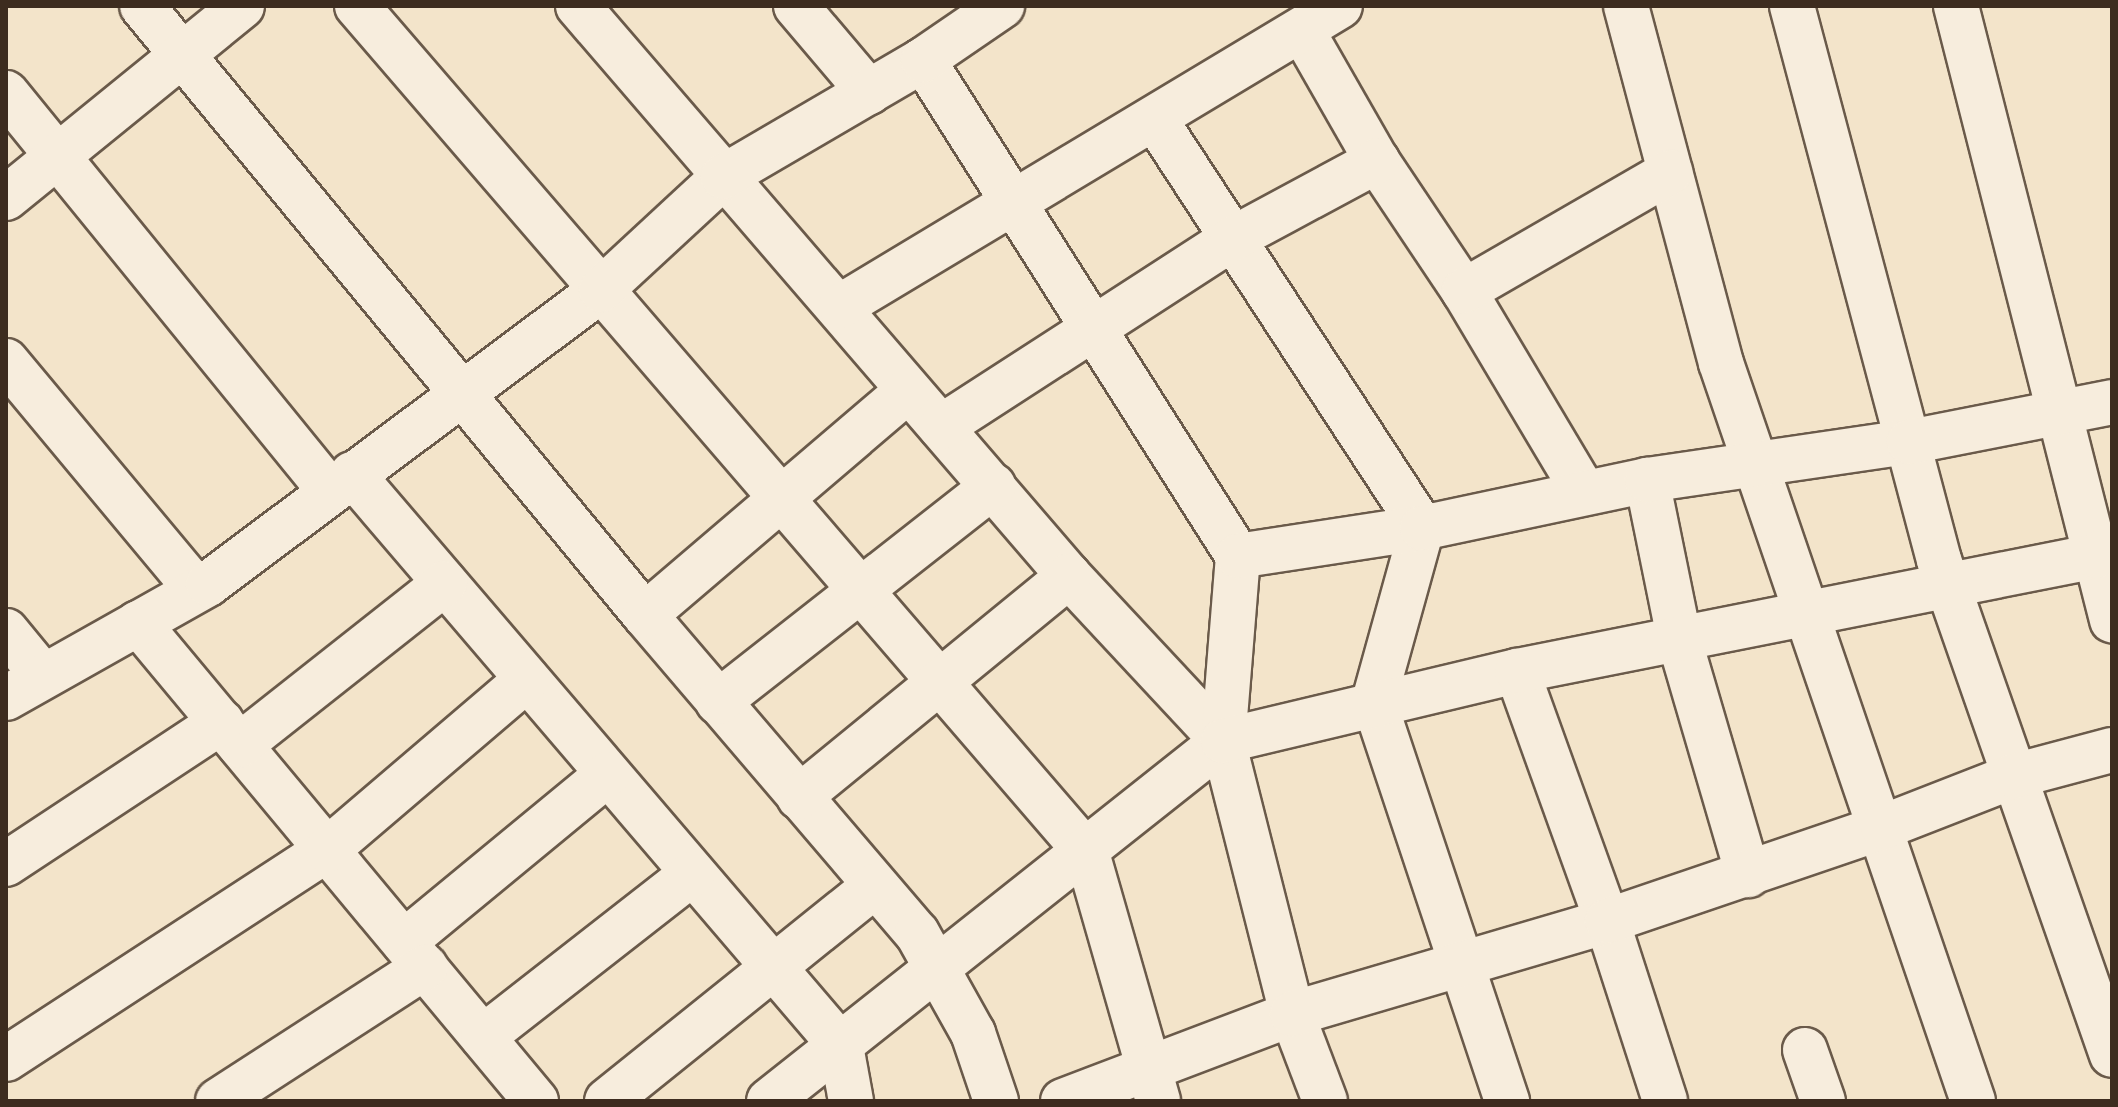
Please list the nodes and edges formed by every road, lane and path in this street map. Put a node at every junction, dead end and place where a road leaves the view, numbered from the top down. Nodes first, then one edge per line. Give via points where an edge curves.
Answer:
1 (142, 6) edge
2 (242, 6) edge
3 (357, 6) edge
4 (578, 6) edge
5 (796, 6) edge
6 (1002, 6) edge
7 (1340, 6) edge
8 (1626, 6) edge
9 (1792, 6) edge
10 (1956, 6) edge
11 (1303, 32) junction
12 (185, 56) junction
13 (923, 60) junction
14 (869, 92) junction
15 (6, 93) edge
16 (1156, 121) junction
17 (60, 155) junction
18 (1377, 161) junction
19 (1670, 172) junction
20 (723, 177) junction
21 (6, 198) edge
22 (1017, 201) junction
23 (1232, 239) junction
24 (601, 290) junction
25 (1464, 291) junction
26 (841, 306) junction
27 (1096, 327) junction
28 (6, 361) edge
29 (908, 390) junction
30 (464, 395) junction
31 (2112, 402) edge
32 (2060, 415) junction
33 (941, 427) junction
34 (1909, 442) junction
35 (1757, 467) junction
36 (1647, 480) junction
37 (341, 482) junction
38 (993, 486) junction
39 (1583, 491) junction
40 (784, 499) junction
41 (1422, 528) junction
42 (2104, 550) edge
43 (1238, 556) junction
44 (1069, 576) junction
45 (445, 583) junction
46 (1947, 585) junction
47 (197, 590) junction
48 (862, 591) junction
49 (1811, 614) junction
50 (645, 615) junction
51 (2112, 620) edge
52 (138, 623) junction
53 (6, 631) edge
54 (1680, 642) junction
55 (1517, 671) junction
56 (43, 676) junction
57 (527, 679) junction
58 (939, 682) junction
59 (6, 698) edge
60 (1374, 701) junction
61 (718, 702) junction
62 (230, 734) junction
63 (1223, 741) junction
64 (2112, 750) edge
65 (608, 774) junction
66 (2014, 776) junction
67 (799, 797) junction
68 (1883, 827) junction
69 (327, 850) junction
70 (1087, 853) junction
71 (6, 864) edge
72 (693, 873) junction
73 (1748, 875) junction
74 (874, 886) junction
75 (1607, 921) junction
76 (414, 955) junction
77 (1463, 966) junction
78 (774, 968) junction
79 (937, 968) junction
80 (1292, 1014) junction
81 (483, 1037) junction
82 (841, 1046) junction
83 (1805, 1050) dead end
84 (2112, 1055) edge
85 (6, 1059) edge
86 (1152, 1084) edge
87 (521, 1096) edge
88 (218, 1101) edge
89 (607, 1101) edge
90 (769, 1101) edge
91 (851, 1101) edge
92 (996, 1101) edge
93 (1063, 1101) edge
94 (1325, 1101) edge
95 (1507, 1101) edge
96 (1665, 1101) edge
97 (1823, 1101) edge
98 (1973, 1101) edge

1 - 12 street
2 - 12 street
3 - 24 street
4 - 20 street
5 - 14 street
6 - 13 street
7 - 11 street
8 - 19 street
9 - 34 street
10 - 32 street
11 - 16 street
11 - 18 street
12 - 17 street
12 - 30 street
13 - 14 street
13 - 22 street
14 - 20 street
15 - 17 street
16 - 22 street
16 - 23 street
17 - 21 street
17 - 37 street
18 - 23 street
18 - 25 street
19 - 25 street
19 - 35 street via 1721,363
20 - 24 street
20 - 26 street
22 - 26 street
22 - 27 street
23 - 27 street
23 - 41 street
24 - 30 street
24 - 40 street
25 - 39 street
26 - 29 street
27 - 33 street
27 - 43 street
28 - 47 street
29 - 33 street
29 - 40 street
30 - 37 street
30 - 50 street
31 - 32 street
32 - 34 street
32 - 42 street
33 - 38 street
34 - 35 street
34 - 46 street
35 - 36 street
35 - 49 street
36 - 39 street
36 - 54 street
37 - 45 street
37 - 47 street
38 - 44 street
38 - 48 street
39 - 41 street
40 - 48 street
40 - 50 street
41 - 43 street
41 - 60 street
42 - 46 street
42 - 51 street
43 - 63 street
44 - 58 street
44 - 63 street
45 - 57 street
45 - 62 street
46 - 49 street
46 - 66 street
47 - 52 street
48 - 58 street
48 - 61 street
49 - 54 street
49 - 68 street
50 - 61 street
52 - 56 street
52 - 62 street
53 - 56 street
54 - 55 street
54 - 73 street
55 - 60 street
55 - 75 street
56 - 59 street
57 - 65 street
57 - 69 street
58 - 67 street
58 - 70 street
60 - 63 street
60 - 77 street
61 - 67 street
62 - 69 street
62 - 71 street
63 - 70 street
63 - 80 street
64 - 66 street
65 - 72 street
65 - 76 street
66 - 68 street
66 - 84 street
67 - 74 street
68 - 73 street
68 - 98 street
69 - 76 street
69 - 85 street
70 - 79 street
70 - 86 street
72 - 78 street
72 - 81 street
73 - 75 street
74 - 78 street
74 - 79 street via 917,933
75 - 77 street
75 - 96 street
76 - 81 street
76 - 88 street
77 - 80 street
77 - 95 street
78 - 82 street
78 - 89 street
79 - 82 street
79 - 92 street via 973,1033
80 - 86 street
80 - 94 street
81 - 87 street
82 - 90 street
82 - 91 street
83 - 97 street
86 - 93 street

